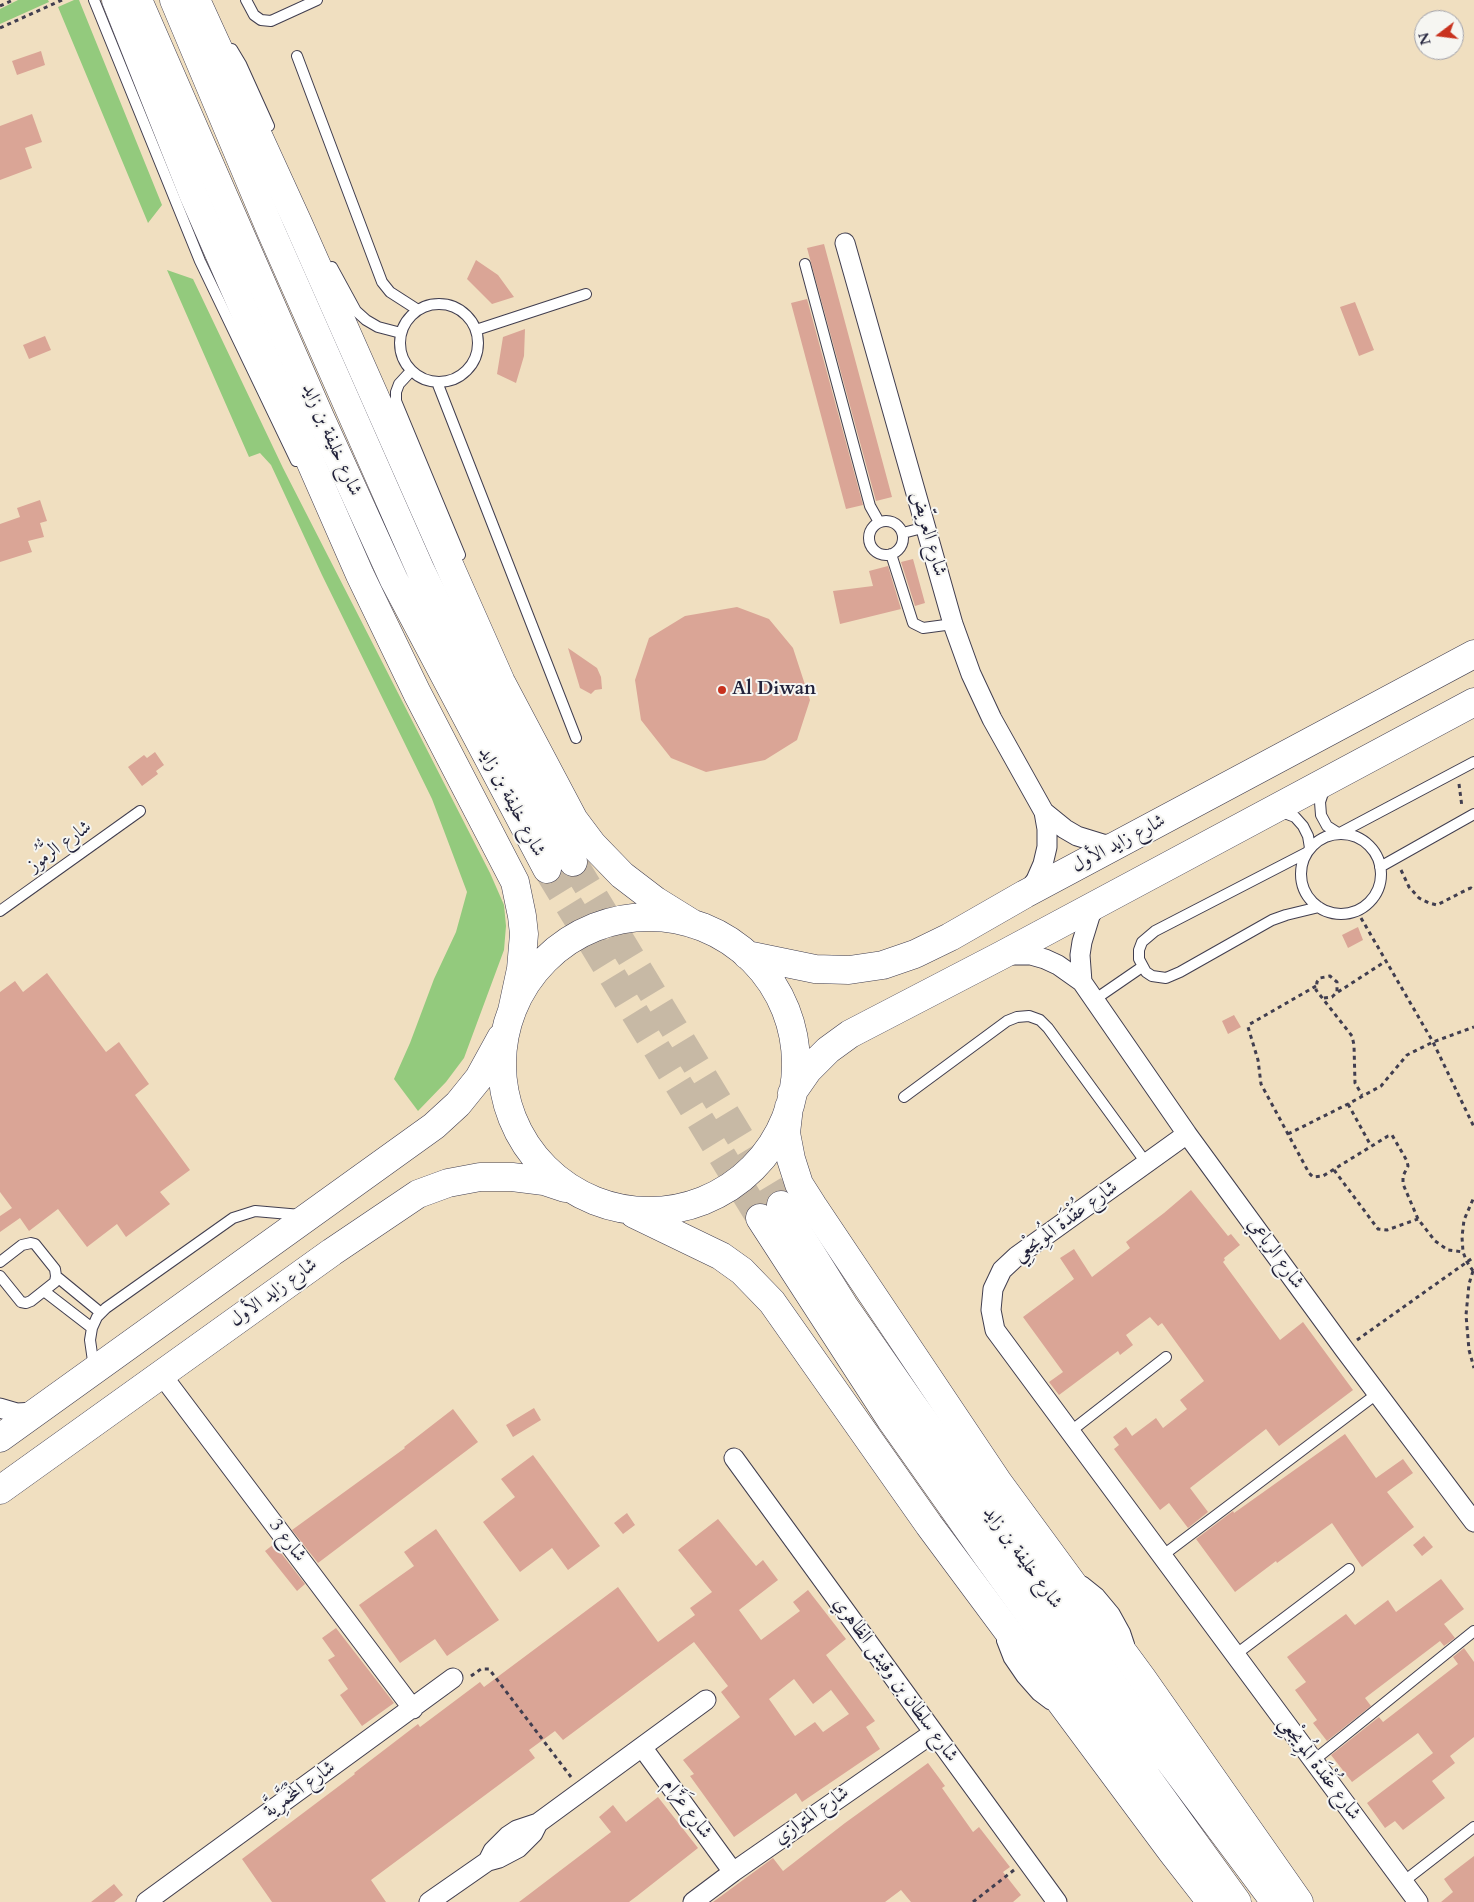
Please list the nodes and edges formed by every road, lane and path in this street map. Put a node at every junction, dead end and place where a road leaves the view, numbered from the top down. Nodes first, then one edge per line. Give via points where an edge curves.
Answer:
1 (12, 0) edge
2 (62, 0) edge
3 (94, 0) edge
4 (116, 0) edge
5 (138, 0) edge
6 (174, 0) edge
7 (246, 0) edge
8 (317, 0) edge
9 (53, 2) edge
10 (198, 4) edge
11 (0, 6) edge
12 (0, 28) edge
13 (297, 56) dead end
14 (274, 137) dead end
15 (845, 243) dead end
16 (327, 256) dead end
17 (805, 264) dead end
18 (586, 294) dead end
19 (418, 310) junction
20 (476, 330) junction
21 (401, 333) junction
22 (412, 371) junction
23 (438, 382) junction
24 (302, 473) dead end
25 (314, 497) dead end
26 (879, 522) junction
27 (926, 527) junction
28 (903, 533) junction
29 (891, 554) junction
30 (463, 565) dead end
31 (360, 575) junction
32 (483, 615) dead end
33 (953, 624) junction
34 (1474, 654) edge
35 (502, 682) junction
36 (1474, 702) edge
37 (576, 738) dead end
38 (1474, 762) edge
39 (1458, 771) junction
40 (1331, 778) junction
41 (1273, 809) junction
42 (140, 811) dead end
43 (1044, 812) junction
44 (1474, 814) edge
45 (1463, 820) junction
46 (1339, 833) junction
47 (1117, 845) junction
48 (1308, 850) junction
49 (1396, 858) junction
50 (573, 862) tunnel mouth
51 (1380, 867) junction
52 (547, 868) tunnel mouth
53 (1474, 890) edge
54 (1025, 894) junction
55 (1097, 904) junction
56 (1319, 907) junction
57 (0, 911) edge
58 (1357, 911) junction
59 (693, 924) junction
60 (747, 955) junction
61 (1002, 955) junction
62 (1386, 961) junction
63 (1142, 967) junction
64 (1082, 982) junction
65 (1316, 986) junction
66 (1337, 992) junction
67 (1324, 998) junction
68 (1094, 1000) junction
69 (510, 1018) junction
70 (1474, 1027) edge
71 (1433, 1042) junction
72 (1362, 1095) junction
73 (904, 1097) dead end
74 (791, 1100) junction
75 (1348, 1104) junction
76 (1474, 1126) edge
77 (1187, 1134) junction
78 (1288, 1134) junction
79 (1371, 1146) junction
80 (1146, 1164) junction
81 (1334, 1170) junction
82 (575, 1191) junction
83 (1474, 1197) edge
84 (626, 1210) junction
85 (310, 1215) junction
86 (1418, 1219) junction
87 (1463, 1252) junction
88 (1474, 1257) edge
89 (0, 1262) edge
90 (1467, 1262) junction
91 (1473, 1272) edge
92 (0, 1276) edge
93 (56, 1276) junction
94 (44, 1291) junction
95 (101, 1313) junction
96 (92, 1328) junction
97 (1344, 1349) junction
98 (1166, 1358) dead end
99 (1474, 1368) edge
100 (94, 1370) junction
101 (161, 1374) junction
102 (1378, 1393) junction
103 (0, 1408) edge
104 (36, 1412) junction
105 (1070, 1431) junction
106 (0, 1438) edge
107 (734, 1458) dead end
108 (0, 1490) edge
109 (1474, 1522) edge
110 (1162, 1556) junction
111 (1349, 1569) dead end
112 (1474, 1631) edge
113 (1235, 1655) junction
114 (449, 1681) joint
115 (706, 1700) dead end
116 (412, 1709) junction
117 (934, 1733) junction
118 (642, 1747) junction
119 (1313, 1761) junction
120 (582, 1791) junction
121 (1474, 1827) edge
122 (1026, 1861) junction
123 (733, 1872) junction
124 (1403, 1882) junction
125 (146, 1902) edge
126 (429, 1902) edge
127 (694, 1902) edge
128 (973, 1902) edge
129 (1057, 1902) edge
130 (1211, 1902) edge
131 (1237, 1902) edge
132 (1275, 1902) edge
133 (1299, 1902) edge
134 (1418, 1902) edge

1 - 11 path
2 - 9 path
3 - 24 lane via 200,261
4 - 31 main road via 194,196
5 - 52 main road, شارع خليفة بن زايد via 394,580
6 - 50 main road, شارع خليفة بن زايد via 271,231 420,569 495,722
7 - 8 lane via 254,15 270,21
9 - 12 path
10 - 14 lane via 233,50
10 - 35 main road
13 - 19 lane via 382,282 390,292
15 - 27 street, شارع العريّض
16 - 21 lane via 356,311 378,327
17 - 26 lane via 870,506
18 - 20 lane
19 - 20 lane via 429,305 452,306 470,320
19 - 21 lane
20 - 23 lane via 477,349 470,366 456,378
21 - 22 lane via 404,360
22 - 23 lane via 419,377
22 - 30 lane via 399,384 396,401
23 - 37 lane
25 - 31 lane
26 - 28 lane via 890,521
26 - 29 lane via 870,532 871,544 879,553
27 - 28 lane
27 - 33 street, شارع العريّض
28 - 29 lane via 901,546
29 - 33 lane via 912,623 923,628
31 - 69 main road via 515,882 524,934 521,969
32 - 35 lane
33 - 43 street, شارع العريّض via 992,719
34 - 47 main road, شارع زايد الأول
35 - 59 main road via 574,820 592,844 639,888
36 - 40 main road
38 - 39 lane
39 - 45 path
39 - 46 lane
40 - 41 main road
40 - 46 lane via 1323,789 1321,815 1327,826
41 - 48 lane via 1294,817 1302,826 1308,836
41 - 55 main road
42 - 57 lane, شارع الرُّمُوز
43 - 47 street, شارع العريّض via 1077,836
43 - 54 street, شارع العريّض via 1047,829 1045,856 1036,880
44 - 45 lane
45 - 49 lane
46 - 48 lane via 1322,838
46 - 51 lane via 1356,836 1370,846
47 - 54 main road, شارع زايد الأول
48 - 56 lane via 1300,873 1305,892
48 - 63 lane via 1148,936 1139,950
49 - 51 lane
49 - 53 path via 1409,887 1429,903 1437,905 1468,889
51 - 58 lane via 1381,878 1376,893
54 - 60 main road, شارع زايد الأول via 950,937 915,954 883,964 849,970 815,969
55 - 61 main road
55 - 64 street, شارع الرباعي via 1082,942
56 - 58 lane via 1342,914
56 - 63 lane via 1272,920 1166,978 1152,976
58 - 62 path
59 - 60 main road via 727,940
59 - 69 main road via 642,917 617,920 593,928 550,955 528,981
60 - 74 main road via 775,990 788,1018 795,1063
61 - 64 street, شارع الرباعي via 1045,959
61 - 74 main road via 850,1034 808,1070
62 - 66 path
62 - 71 path
63 - 68 lane
64 - 68 street, شارع الرباعي
65 - 66 path via 1320,978 1330,976 1337,982
65 - 67 path via 1317,993
65 - 78 path via 1248,1027 1261,1084
66 - 67 path
67 - 72 path via 1352,1036 1355,1083
68 - 77 street, شارع الرباعي
69 - 82 main road via 504,1045 503,1083 513,1120 544,1168
69 - 85 main road via 479,1078 458,1104 434,1126
70 - 71 path
71 - 72 path via 1407,1055 1381,1086
71 - 76 path
72 - 75 path
73 - 80 lane via 1007,1021 1029,1016 1048,1028
74 - 84 main road via 782,1125 762,1158 749,1172 718,1194 701,1202 664,1211
74 - 133 main road via 786,1133 790,1159 808,1199 998,1482 1136,1669
75 - 78 path
75 - 79 path
77 - 80 street, شارع عُقْدَة المُوِيجْعِي
77 - 97 street, شارع الرباعي
78 - 81 path via 1309,1173 1318,1178
79 - 81 path
79 - 86 path via 1388,1136 1394,1137 1407,1161 1403,1184
80 - 105 street, شارع عُقْدَة المُوِيجْعِي via 1017,1256 1002,1270 993,1289 991,1310 995,1330
81 - 86 path via 1378,1229 1387,1230
82 - 84 main road via 594,1201
82 - 101 main road, شارع زايد الأول via 544,1181 512,1176 472,1178 418,1194
83 - 87 path via 1464,1220
84 - 130 main road via 721,1256 742,1271 772,1302 930,1525
85 - 95 lane via 255,1211 233,1218
85 - 100 main road
86 - 87 path via 1435,1241 1448,1250
87 - 90 path
88 - 90 path
89 - 93 lane via 31,1242 55,1269
90 - 91 path
90 - 97 path
91 - 99 path via 1466,1316
92 - 94 lane via 21,1302 30,1301
93 - 94 lane
93 - 95 lane
94 - 96 lane
95 - 96 lane
96 - 100 lane via 90,1340
97 - 102 street, شارع الرباعي
98 - 105 lane
100 - 104 main road
101 - 108 main road, شارع زايد الأول
101 - 116 street, شارع 3
102 - 109 street, شارع الرباعي
102 - 110 lane
103 - 104 street via 17,1413
104 - 106 main road
105 - 110 street, شارع عُقْدَة المُوِيجْعِي
107 - 117 street, شارع سلطان بن وقيش الظاهري
110 - 113 street, شارع عُقْدَة المُوِيجْعِي
111 - 113 lane
112 - 119 lane
113 - 119 street, شارع عُقْدَة المُوِيجْعِي
114 - 116 street, شارع المْخَمَّرِيَّة
114 - 120 path via 450,1691 481,1668 489,1669
115 - 118 street
116 - 125 street, شارع المْخَمَّرِيَّة
117 - 122 street, شارع سلطان بن وقيش الظاهري
117 - 123 street, شارع المتوازي
118 - 120 street
118 - 123 street, شارع عَزَّام
119 - 124 street, شارع عُقْدَة المُوِيجْعِي
120 - 126 street via 538,1823 518,1848 488,1861
121 - 124 lane
122 - 128 path
122 - 129 street, شارع سلطان بن وقيش الظاهري
123 - 127 street, شارع المتوازي
124 - 134 street, شارع عُقْدَة المُوِيجْعِي
131 - 132 main road, شارع خليفة بن زايد via 891,1420 770,1212 844,1306 1125,1701

